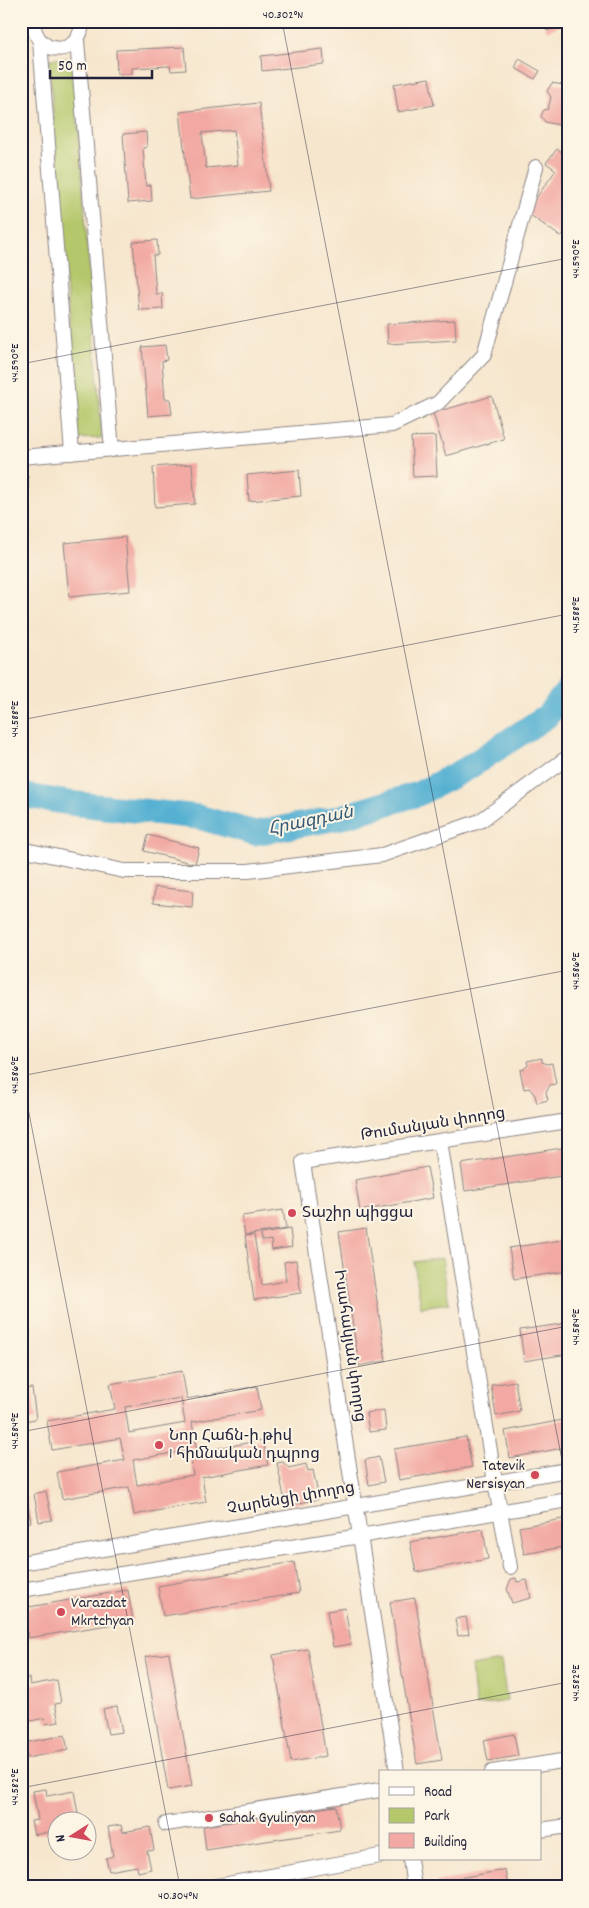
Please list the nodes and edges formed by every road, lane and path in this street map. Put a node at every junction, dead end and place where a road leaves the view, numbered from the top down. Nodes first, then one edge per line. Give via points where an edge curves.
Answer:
1 (28, 21) edge
2 (82, 21) edge
3 (21, 27) edge
4 (36, 32) edge
5 (77, 41) junction
6 (536, 167) dead end
7 (112, 450) junction
8 (72, 453) junction
9 (21, 457) edge
10 (568, 757) edge
11 (21, 849) edge
12 (568, 1121) edge
13 (440, 1142) junction
14 (304, 1162) joint
15 (568, 1470) edge
16 (495, 1482) junction
17 (568, 1500) edge
18 (355, 1505) junction
19 (500, 1512) junction
20 (360, 1536) junction
21 (21, 1563) edge
22 (510, 1566) dead end
23 (21, 1590) edge
24 (568, 1760) edge
25 (397, 1770) edge
26 (505, 1770) edge
27 (379, 1790) edge
28 (166, 1824) dead end
29 (568, 1826) edge
30 (542, 1830) edge
31 (379, 1856) edge
32 (410, 1860) edge
33 (211, 1887) edge
34 (414, 1887) edge

1 - 3 street
2 - 5 street
3 - 4 street
4 - 5 street via 47,46 56,49
4 - 8 street
5 - 7 street
6 - 7 street via 484,355 438,403 392,425
7 - 8 street
8 - 9 street
10 - 11 street via 480,821 382,855 248,871 124,871
12 - 13 street, Թումանյան փողոց
13 - 14 street, Թումանյան փողոց
13 - 16 street
14 - 18 street, Իսահակյան փողոց
15 - 16 street, Չարենցի փողոց
16 - 18 street, Չարենցի փողոց
16 - 19 street
17 - 19 street
18 - 20 street, Իսահակյան փողոց
18 - 21 street, Չարենցի փողոց
19 - 20 street
19 - 22 street
20 - 23 street
20 - 25 street, Իսահակյան փողոց
24 - 26 street
27 - 28 street
29 - 30 street
31 - 33 street
32 - 34 street

